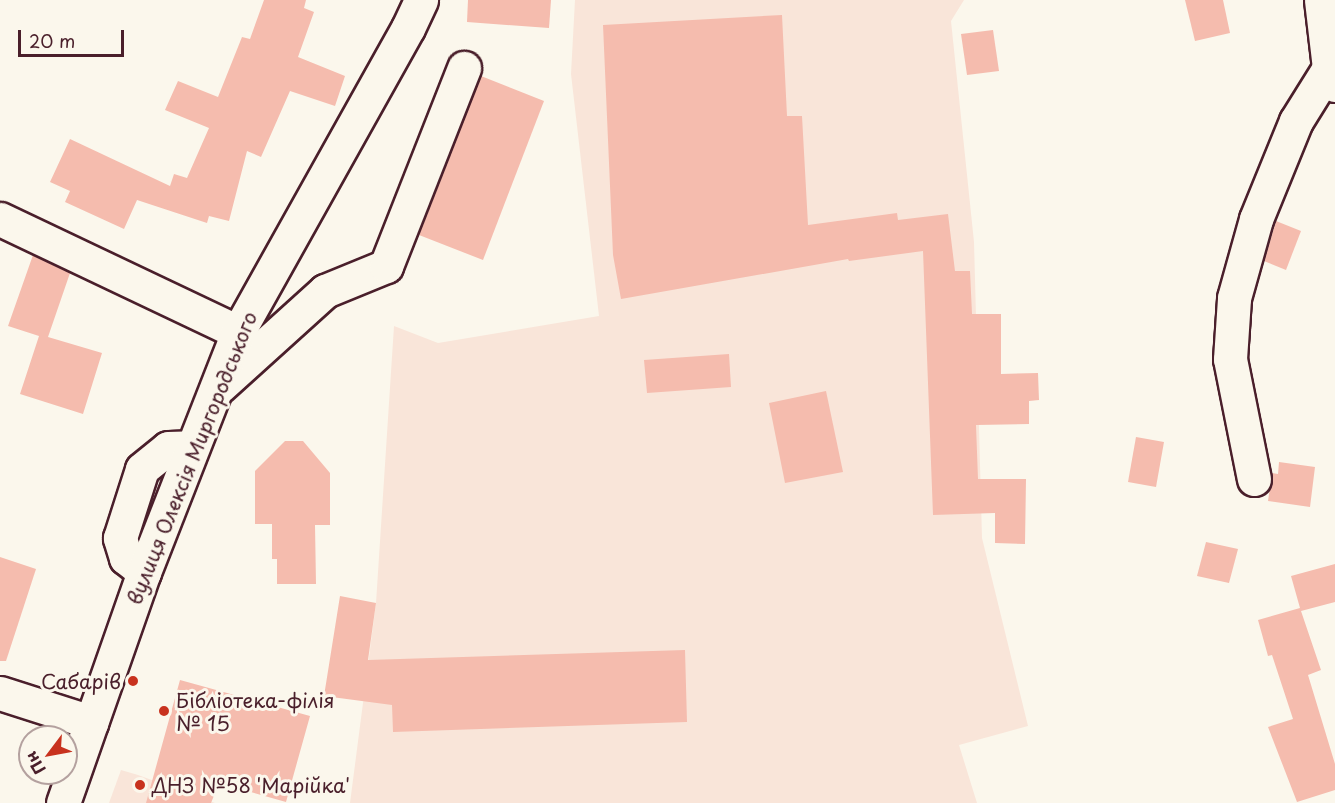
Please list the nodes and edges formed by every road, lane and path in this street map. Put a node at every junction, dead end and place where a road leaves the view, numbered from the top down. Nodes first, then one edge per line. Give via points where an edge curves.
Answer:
1 (421, 0) edge
2 (1326, 15) edge
3 (464, 68) dead end
4 (1332, 76) edge
5 (0, 219) edge
6 (238, 332) junction
7 (214, 391) junction
8 (1254, 479) dead end
9 (0, 693) edge
10 (91, 722) junction
11 (63, 803) edge

1 - 6 street, вулиця Олексія Миргородського
2 - 4 street
3 - 7 street via 386,266 325,291
4 - 8 street via 1296,122 1256,219 1234,298 1230,359
5 - 6 street
6 - 7 street, вулиця Олексія Миргородського
7 - 10 street, вулиця Олексія Миргородського
9 - 10 street
10 - 11 street, вулиця Олексія Миргородського

